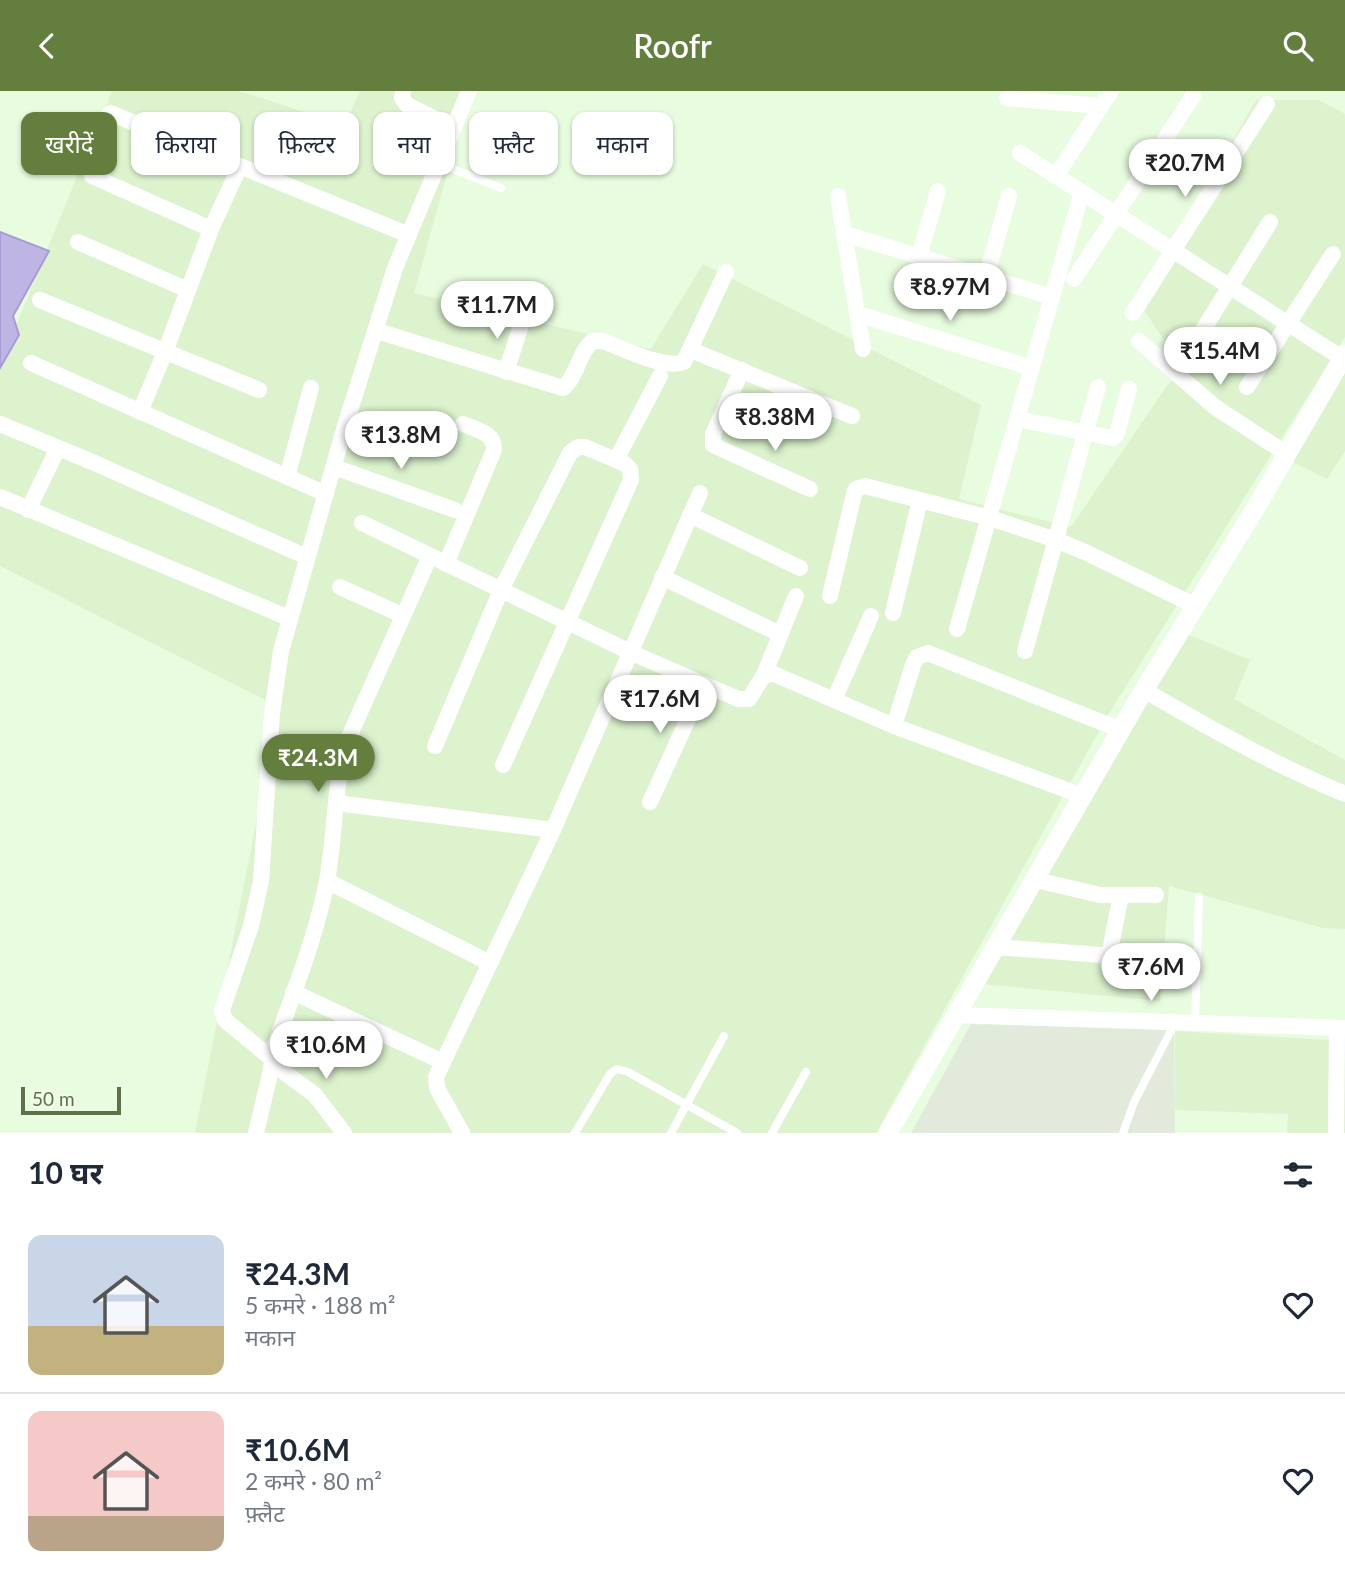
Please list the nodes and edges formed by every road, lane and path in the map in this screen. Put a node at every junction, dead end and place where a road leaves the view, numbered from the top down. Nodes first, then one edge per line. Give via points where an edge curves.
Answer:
1 (403, 91) edge
2 (469, 91) edge
3 (1111, 91) edge
4 (1192, 96) dead end
5 (1007, 98) dead end
6 (1267, 104) dead end
7 (1101, 106) junction
8 (421, 112) edge
9 (455, 126) edge
10 (1020, 153) dead end
11 (240, 166) edge
12 (455, 171) edge
13 (236, 175) edge
14 (436, 175) edge
15 (92, 176) dead end
16 (1056, 176) junction
17 (500, 188) dead end
18 (938, 191) dead end
19 (1082, 192) junction
20 (838, 196) dead end
21 (1009, 196) dead end
22 (1115, 213) junction
23 (1270, 222) dead end
24 (211, 229) junction
25 (845, 234) junction
26 (409, 235) junction
27 (78, 242) dead end
28 (1173, 251) junction
29 (1333, 254) dead end
30 (919, 257) junction
31 (726, 272) dead end
32 (986, 277) junction
33 (1073, 279) dead end
34 (1230, 287) junction
35 (188, 290) junction
36 (1052, 297) junction
37 (40, 300) dead end
38 (1133, 313) dead end
39 (858, 314) junction
40 (522, 322) dead end
41 (1288, 324) junction
42 (377, 331) junction
43 (1139, 341) dead end
44 (863, 349) dead end
45 (691, 350) junction
46 (1190, 351) dead end
47 (165, 352) junction
48 (1344, 356) edge
49 (31, 363) dead end
50 (1032, 367) junction
51 (742, 370) junction
52 (506, 372) junction
53 (660, 376) dead end
54 (1098, 387) dead end
55 (1247, 387) dead end
56 (311, 389) dead end
57 (1129, 389) dead end
58 (259, 390) dead end
59 (140, 412) junction
60 (852, 416) dead end
61 (1018, 419) junction
62 (0, 424) edge
63 (463, 424) dead end
64 (1085, 434) junction
65 (58, 448) junction
66 (1287, 454) junction
67 (616, 460) junction
68 (334, 467) junction
69 (287, 477) junction
70 (810, 488) dead end
71 (700, 493) dead end
72 (326, 494) junction
73 (0, 497) edge
74 (920, 500) junction
75 (455, 509) dead end
76 (28, 510) junction
77 (690, 515) junction
78 (990, 518) junction
79 (362, 523) dead end
80 (1056, 540) junction
81 (430, 556) junction
82 (307, 558) junction
83 (446, 564) junction
84 (800, 568) dead end
85 (662, 577) junction
86 (340, 587) dead end
87 (501, 590) junction
88 (796, 596) dead end
89 (830, 596) dead end
90 (1196, 606) junction
91 (893, 613) dead end
92 (402, 615) junction
93 (871, 616) dead end
94 (289, 618) junction
95 (567, 620) junction
96 (957, 629) dead end
97 (780, 634) junction
98 (1025, 651) dead end
99 (630, 652) junction
100 (764, 675) junction
101 (704, 684) junction
102 (1144, 690) junction
103 (834, 700) junction
104 (894, 726) junction
105 (1121, 730) junction
106 (435, 746) dead end
107 (503, 765) dead end
108 (1345, 794) edge
109 (1083, 796) junction
110 (650, 802) dead end
111 (336, 803) junction
112 (553, 830) junction
113 (1036, 880) junction
114 (327, 881) junction
115 (1121, 895) junction
116 (1156, 895) dead end
117 (1199, 897) dead end
118 (996, 947) junction
119 (1109, 956) junction
120 (1167, 960) dead end
121 (490, 963) junction
122 (293, 992) junction
123 (955, 1015) junction
124 (1175, 1023) junction
125 (1195, 1023) junction
126 (1341, 1028) edge
127 (724, 1036) dead end
128 (272, 1060) junction
129 (443, 1062) junction
130 (806, 1072) dead end
131 (687, 1105) junction
132 (256, 1133) edge
133 (344, 1133) edge
134 (462, 1133) edge
135 (575, 1133) edge
136 (671, 1133) edge
137 (737, 1133) edge
138 (772, 1133) edge
139 (888, 1133) edge
140 (1124, 1133) edge
141 (1336, 1133) edge

1 - 8 street via 407,105
2 - 9 street
3 - 7 street
4 - 22 street
5 - 7 street
6 - 28 street
7 - 16 street
10 - 16 street
11 - 26 street
12 - 17 lane
13 - 24 street
14 - 26 street
15 - 24 street
16 - 19 street
18 - 30 street
19 - 22 street
19 - 36 street
20 - 25 street
21 - 32 street
22 - 28 street
22 - 33 street
23 - 34 street
24 - 35 street
25 - 30 street
25 - 39 street
26 - 42 street
27 - 35 street
28 - 34 street
28 - 38 street
29 - 41 street
30 - 32 street
31 - 45 street
32 - 36 street
34 - 41 street
34 - 46 street
35 - 47 street
36 - 50 street
37 - 47 street
39 - 44 street
39 - 50 street
40 - 52 street
41 - 48 street
41 - 55 street
42 - 52 street
42 - 68 street
43 - 66 street via 1215,407
45 - 51 street
45 - 52 street via 684,362 671,364 593,341 563,388
47 - 58 street
47 - 59 street
48 - 66 street
49 - 59 street
50 - 61 street
51 - 60 street
51 - 70 street via 713,434 713,445
53 - 67 street
54 - 64 street
56 - 69 street
57 - 64 street via 1116,436
59 - 69 street
61 - 64 street
61 - 78 street
62 - 65 street
63 - 83 street via 491,436 494,450
64 - 80 street
65 - 76 street
65 - 82 street
66 - 90 street
67 - 87 street via 585,447 570,453
67 - 95 street via 630,469 631,480
68 - 72 street
68 - 75 street
69 - 72 street
71 - 77 street
72 - 82 street
73 - 76 street
74 - 78 street
74 - 89 street via 871,487 856,489
74 - 91 street
76 - 94 street
77 - 84 street
77 - 85 street
78 - 80 street
78 - 96 street
79 - 81 street
80 - 90 street
80 - 98 street
81 - 83 street
81 - 92 street
82 - 94 street
83 - 87 street
85 - 97 street
85 - 99 street
86 - 92 street
87 - 95 street
87 - 106 street
88 - 97 street
90 - 102 street
92 - 111 street via 350,730
93 - 103 street
94 - 128 street via 275,683 261,881 222,1010 225,1020
95 - 99 street
95 - 107 street
97 - 100 street
99 - 101 street
99 - 112 street
100 - 101 street via 753,695 744,699
100 - 103 street via 774,674
101 - 110 street
102 - 105 street
102 - 108 street via 1304,777
103 - 104 street
104 - 105 street via 913,665 917,657 928,653
104 - 109 street
105 - 109 street
109 - 113 street
111 - 112 street
111 - 114 street
112 - 121 street
113 - 115 street
113 - 118 street
114 - 121 street
114 - 122 street
115 - 116 street
115 - 119 street
117 - 125 lane
118 - 119 street
118 - 123 street
119 - 120 street
121 - 129 street
122 - 128 street
122 - 129 street
123 - 124 street
123 - 139 street
124 - 125 street
124 - 140 lane via 1133,1102
125 - 126 street
126 - 141 street
127 - 131 lane
128 - 132 street
128 - 133 street via 315,1095
129 - 134 street via 437,1088
130 - 138 lane
131 - 135 lane via 617,1069
131 - 136 lane
131 - 137 lane

